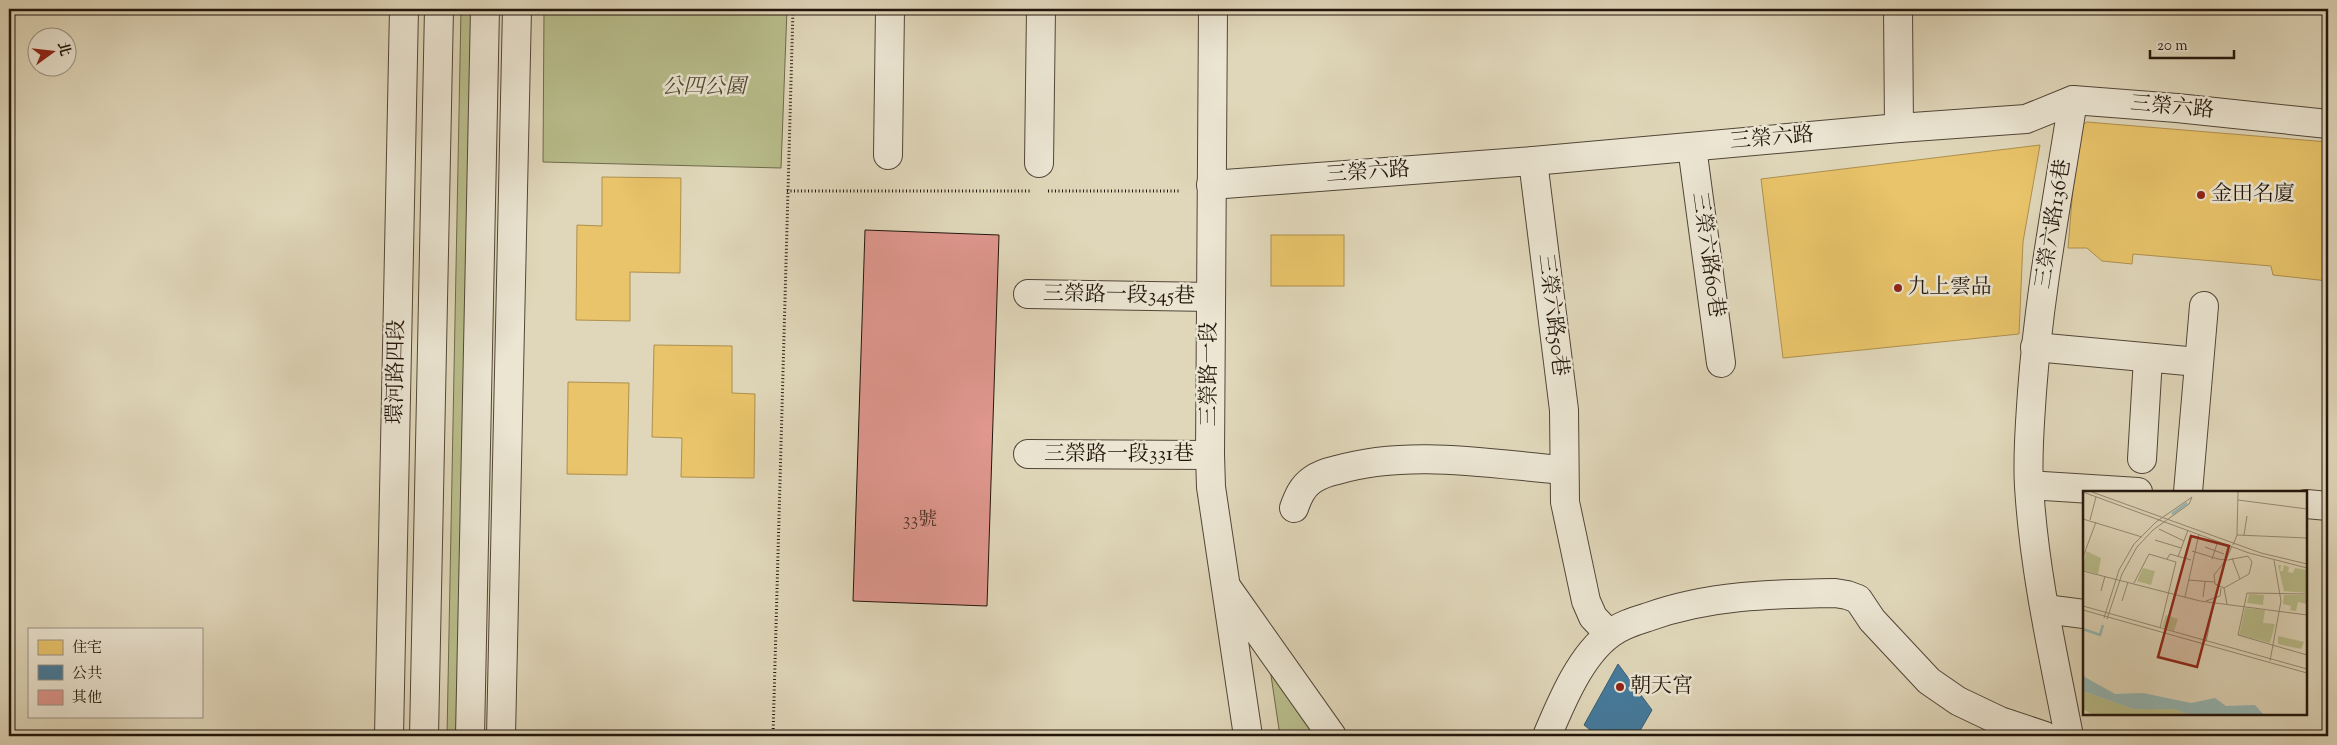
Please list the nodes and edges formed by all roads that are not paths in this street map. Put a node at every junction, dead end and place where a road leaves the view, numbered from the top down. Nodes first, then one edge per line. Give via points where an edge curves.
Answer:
1 (404, 9) edge
2 (438, 9) edge
3 (485, 9) edge
4 (516, 9) edge
5 (890, 9) edge
6 (1040, 9) edge
7 (1213, 9) edge
8 (1898, 9) edge
9 (2073, 100) junction
10 (2328, 124) edge
11 (1899, 128) junction
12 (1692, 146) junction
13 (888, 155) dead end
14 (1533, 161) junction
15 (1039, 163) dead end
16 (1211, 184) junction
17 (1028, 294) dead end
18 (1211, 297) junction
19 (2204, 306) dead end
20 (2035, 347) junction
21 (2148, 358) junction
22 (2198, 362) junction
23 (1721, 363) dead end
24 (1028, 454) dead end
25 (1210, 455) junction
26 (2142, 460) dead end
27 (1564, 470) junction
28 (2029, 485) junction
29 (2122, 491) edge
30 (2188, 491) edge
31 (2307, 504) edge
32 (2328, 506) edge
33 (1294, 508) dead end
34 (1225, 584) junction
35 (2045, 609) junction
36 (2083, 614) edge
37 (1609, 634) junction
38 (389, 736) edge
39 (424, 736) edge
40 (470, 736) edge
41 (501, 736) edge
42 (1248, 736) edge
43 (1332, 736) edge
44 (1547, 736) edge
45 (2045, 736) edge
46 (2069, 736) edge

1 - 38 street, 環河路四段
2 - 39 street, 環河路四段
3 - 40 street
4 - 41 street
5 - 13 street
6 - 15 street
7 - 16 street, 三榮路一段
8 - 11 street
9 - 10 street, 三榮六路
9 - 11 street, 三榮六路 via 2026,119
9 - 20 street, 三榮六路136巷
11 - 12 street, 三榮六路
12 - 14 street, 三榮六路
12 - 23 street, 三榮六路60巷
14 - 16 street, 三榮六路
14 - 27 street, 三榮六路50巷 via 1564,410
16 - 18 street, 三榮路一段
17 - 18 street, 三榮路一段345巷
18 - 25 street, 三榮路一段
19 - 22 street
20 - 21 street
20 - 28 street, 三榮六路136巷
21 - 22 street
21 - 26 street
22 - 30 street
24 - 25 street, 三榮路一段331巷
25 - 34 street, 三榮路一段 via 1211,487
27 - 33 street via 1448,461 1394,460 1349,466 1313,479 1301,489
27 - 37 street, 三榮六路50巷 via 1565,502 1586,602 1593,617
28 - 29 street
28 - 35 street, 三榮六路136巷
31 - 32 street
34 - 42 street, 三榮路一段
34 - 43 street
35 - 36 street
35 - 46 street, 三榮六路136巷
37 - 44 street via 1589,656 1563,698
37 - 45 street via 1672,608 1708,601 1750,595 1848,595 1858,599 1872,620 1929,681 1958,701 2000,721

